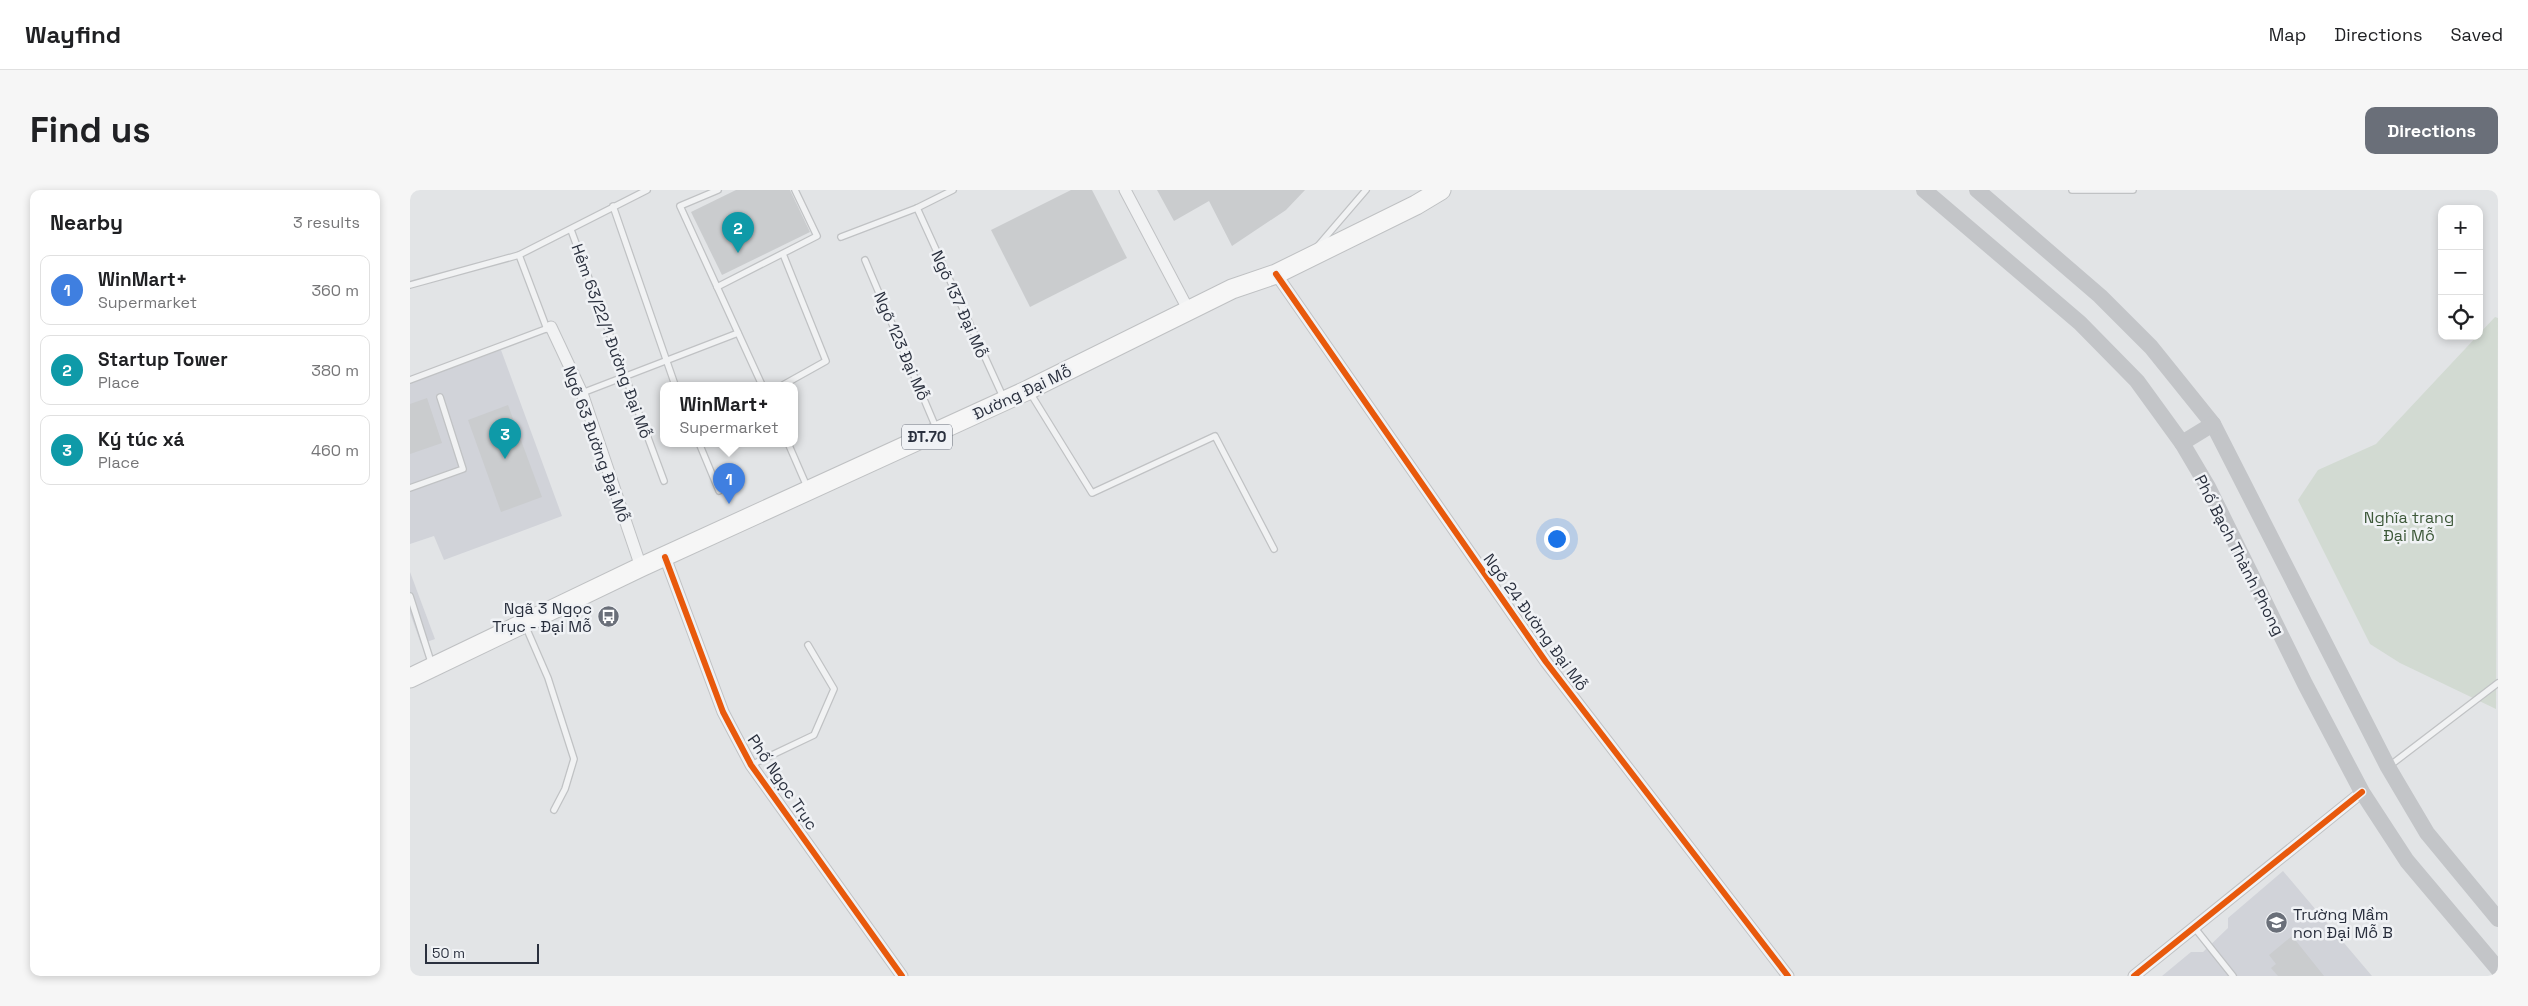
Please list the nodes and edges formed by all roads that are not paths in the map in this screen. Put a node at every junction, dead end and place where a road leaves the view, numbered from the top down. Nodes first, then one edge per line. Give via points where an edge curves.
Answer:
1 (647, 190) edge
2 (718, 190) edge
3 (795, 190) edge
4 (953, 190) edge
5 (1125, 190) edge
6 (1366, 190) edge
7 (1441, 190) edge
8 (1924, 190) edge
9 (1977, 190) edge
10 (2072, 190) edge
11 (2133, 190) edge
12 (614, 206) junction
13 (917, 208) junction
14 (571, 230) junction
15 (841, 237) dead end
16 (783, 254) junction
17 (519, 255) junction
18 (1308, 258) junction
19 (866, 260) dead end
20 (1276, 274) junction
21 (410, 285) edge
22 (717, 288) junction
23 (1189, 311) junction
24 (549, 328) junction
25 (738, 333) junction
26 (666, 362) junction
27 (626, 378) junction
28 (410, 380) edge
29 (674, 382) edge
30 (761, 382) edge
31 (788, 382) edge
32 (1028, 390) junction
33 (582, 393) junction
34 (440, 396) dead end
35 (1004, 400) junction
36 (2213, 424) junction
37 (938, 432) junction
38 (2182, 443) junction
39 (701, 447) edge
40 (790, 447) edge
41 (664, 481) dead end
42 (410, 488) edge
43 (719, 491) dead end
44 (809, 492) junction
45 (1274, 549) dead end
46 (665, 556) junction
47 (641, 567) junction
48 (410, 596) edge
49 (524, 623) junction
50 (808, 645) dead end
51 (433, 668) junction
52 (410, 678) edge
53 (2498, 683) edge
54 (751, 765) junction
55 (2388, 767) junction
56 (2362, 792) junction
57 (554, 810) dead end
58 (2498, 919) edge
59 (2194, 927) junction
60 (2498, 968) edge
61 (902, 976) edge
62 (1788, 976) edge
63 (2134, 976) edge
64 (2233, 976) edge

1 - 12 lane
2 - 22 lane via 680,206
3 - 16 lane via 817,236
4 - 13 lane
5 - 23 street
6 - 18 lane
7 - 18 main road, Đường Đại Mỗ / ĐT.70 via 1416,206
8 - 38 main road, Phố Bạch Thành Phong via 2080,323 2137,381
9 - 36 main road via 2100,296 2145,340
10 - 11 lane
12 - 14 lane
12 - 26 lane
13 - 15 lane
13 - 35 lane, Ngõ 137 Đại Mỗ
14 - 17 lane
14 - 27 lane, Hẻm 63/22/1 Đường Đại Mỗ
16 - 22 lane
16 - 31 lane via 826,361
17 - 21 lane
17 - 24 lane, Ngõ 63 Đường Đại Mỗ
18 - 20 main road, Đường Đại Mỗ / ĐT.70
19 - 37 lane, Ngõ 123 Đại Mỗ
20 - 23 main road, Đường Đại Mỗ / ĐT.70
20 - 62 street, Ngõ 24 Đường Đại Mỗ via 1546,662
22 - 25 lane
23 - 32 main road, Đường Đại Mỗ / ĐT.70
24 - 28 lane
24 - 33 street, Ngõ 63 Đường Đại Mỗ
25 - 26 lane
25 - 30 lane
26 - 27 lane
26 - 29 lane
27 - 33 lane
27 - 41 lane, Hẻm 63/22/1 Đường Đại Mỗ
32 - 35 main road, Đường Đại Mỗ / ĐT.70
32 - 45 lane via 1092,493 1215,436
33 - 47 street, Ngõ 63 Đường Đại Mỗ
34 - 42 lane via 463,469
35 - 37 main road, Đường Đại Mỗ / ĐT.70
36 - 38 main road
36 - 55 main road
37 - 44 main road, Đường Đại Mỗ / ĐT.70
38 - 56 main road, Phố Bạch Thành Phong via 2208,487
39 - 43 lane
40 - 44 lane
44 - 46 main road, Đường Đại Mỗ / ĐT.70
46 - 47 main road, Đường Đại Mỗ / ĐT.70
46 - 54 street, Phố Ngọc Trục via 723,712
47 - 49 main road, Đường Đại Mỗ / ĐT.70
48 - 51 lane
49 - 51 main road, Đường Đại Mỗ / ĐT.70
49 - 57 lane via 548,678 574,758 565,789
50 - 54 lane via 834,688 814,735
51 - 52 main road, Đường Đại Mỗ / ĐT.70
53 - 55 lane
54 - 61 street, Phố Ngọc Trục
55 - 58 main road via 2427,833
56 - 59 street
56 - 60 main road, Phố Bạch Thành Phong via 2407,861
59 - 63 street
59 - 64 lane

